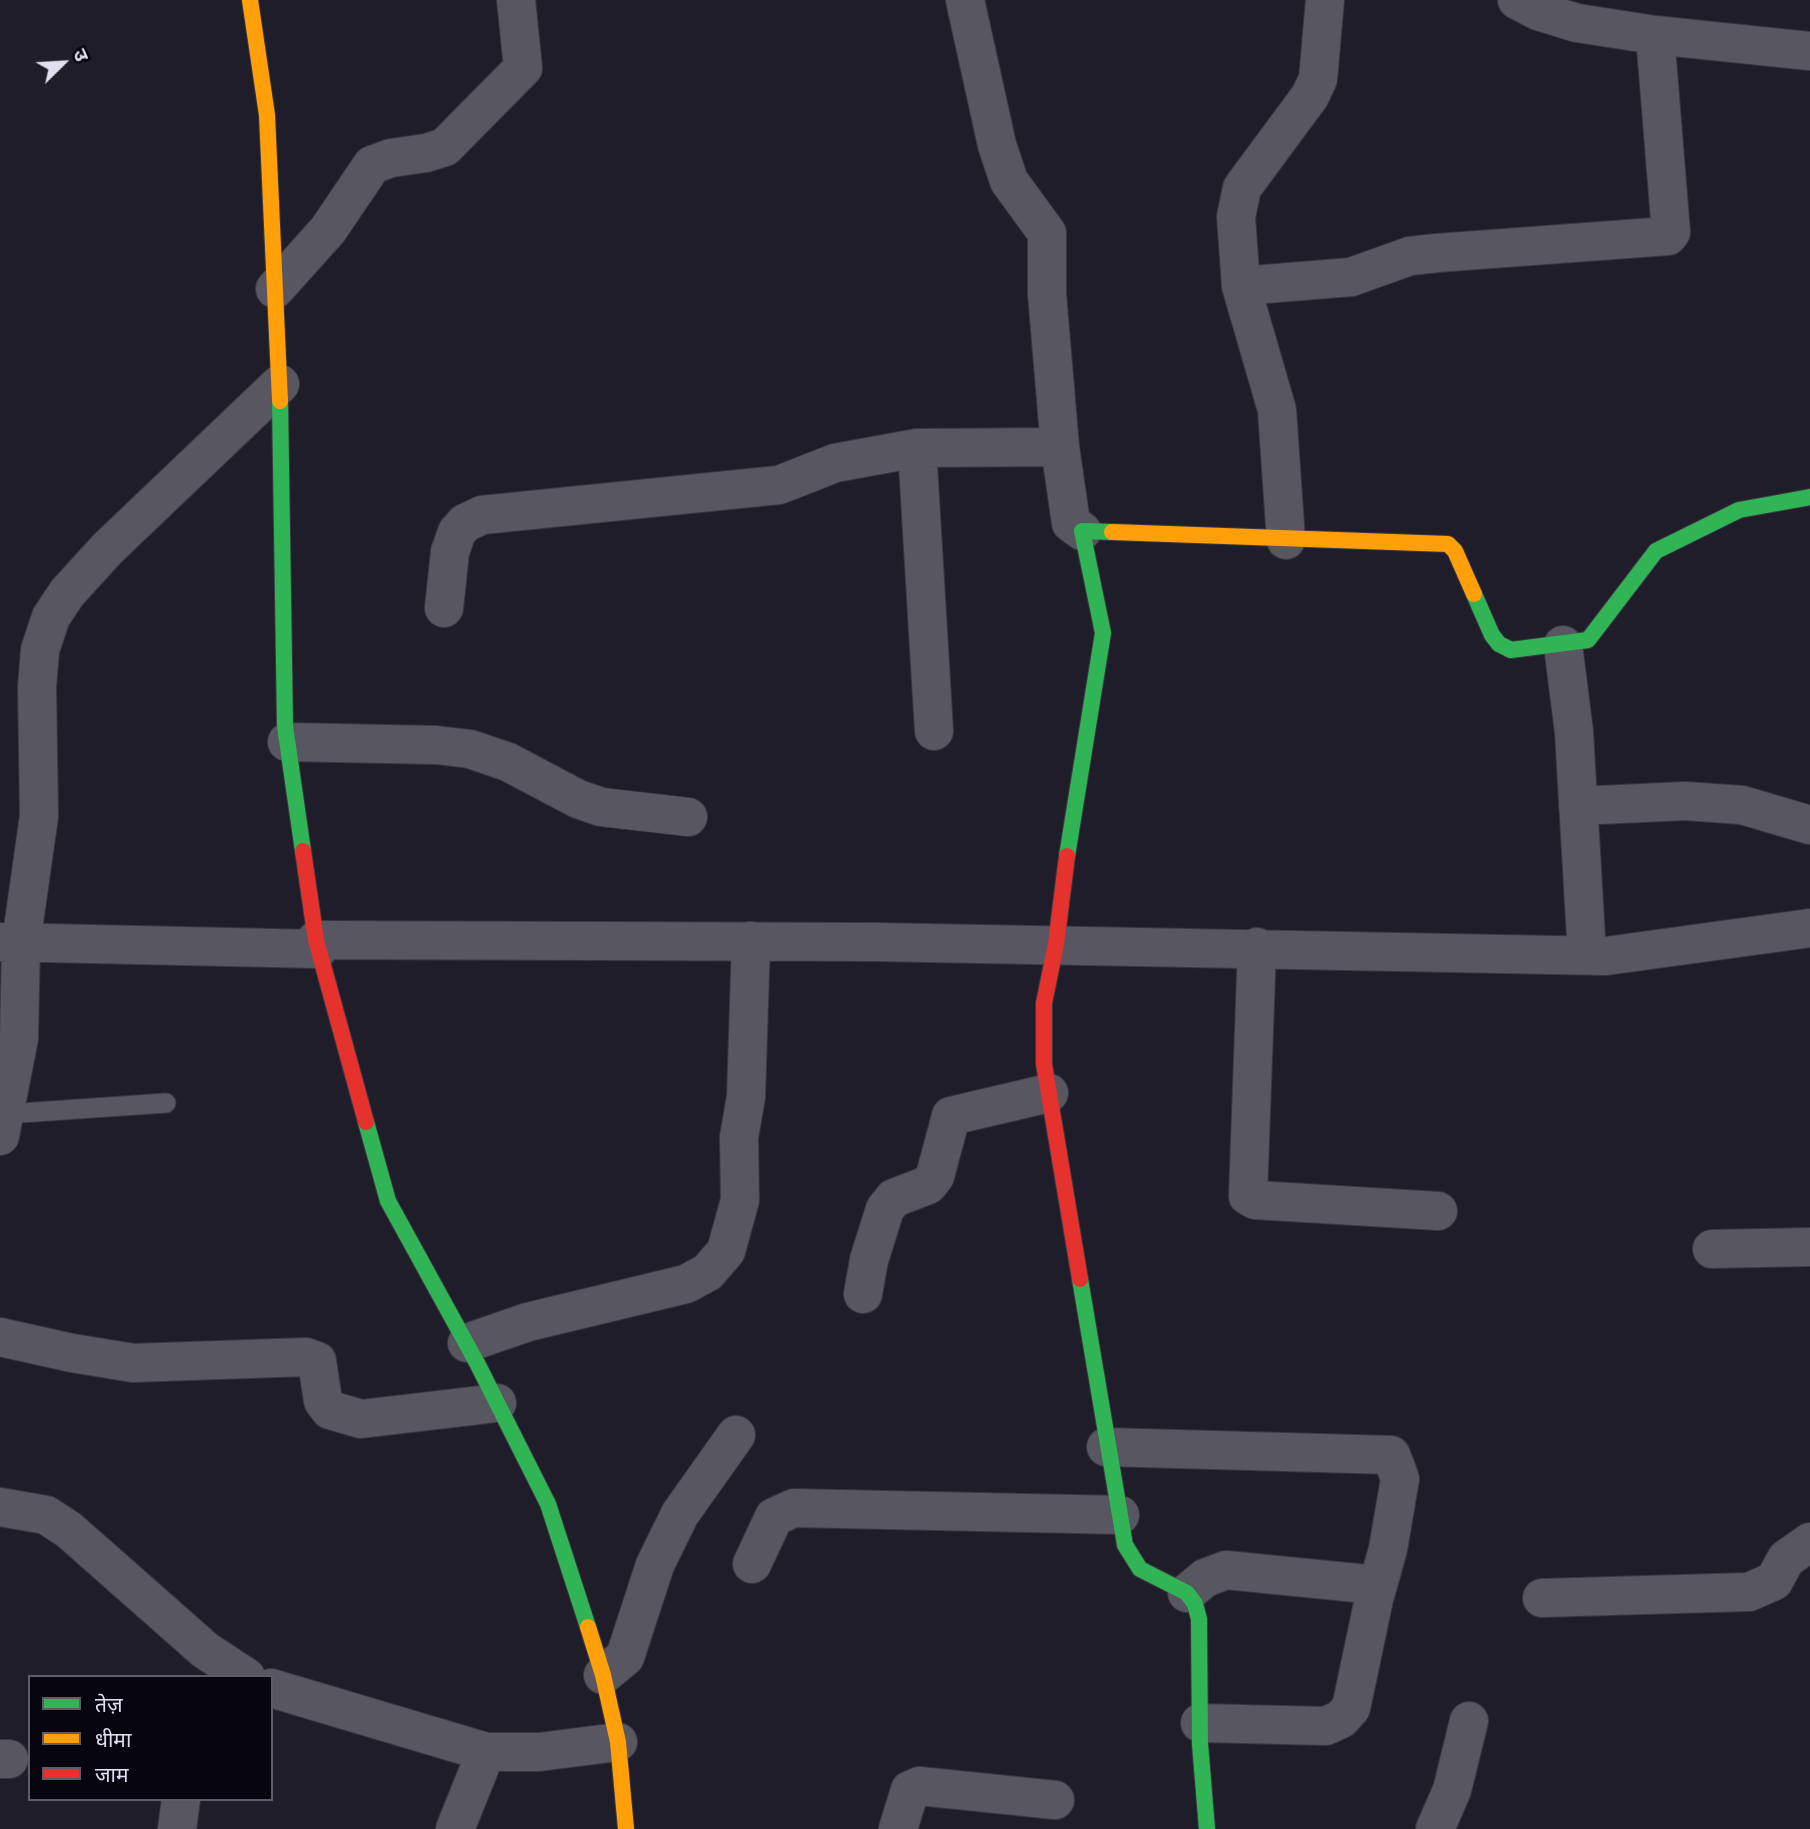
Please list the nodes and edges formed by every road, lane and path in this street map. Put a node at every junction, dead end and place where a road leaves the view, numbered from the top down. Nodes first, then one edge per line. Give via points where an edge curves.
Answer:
1 (250, 0) edge
2 (516, 0) edge
3 (965, 0) edge
4 (1325, 0) edge
5 (1517, 0) edge
6 (1655, 35) junction
7 (1810, 51) edge
8 (1241, 286) junction
9 (275, 289) junction
10 (280, 384) junction
11 (1060, 447) junction
12 (917, 448) junction
13 (1810, 497) edge
14 (1082, 531) junction
15 (1286, 540) junction
16 (444, 608) dead end
17 (1563, 645) junction
18 (934, 732) dead end
19 (287, 742) junction
20 (1578, 806) junction
21 (688, 817) dead end
22 (1810, 825) edge
23 (1810, 928) edge
24 (751, 941) junction
25 (10, 942) edge
26 (1056, 944) junction
27 (317, 945) junction
28 (1257, 947) junction
29 (1587, 955) junction
30 (1049, 1093) junction
31 (166, 1103) dead end
32 (3, 1125) edge
33 (1438, 1211) dead end
34 (1810, 1247) edge
35 (1712, 1249) dead end
36 (863, 1294) dead end
37 (0, 1337) edge
38 (467, 1343) junction
39 (497, 1402) junction
40 (736, 1435) dead end
41 (1106, 1447) junction
42 (0, 1507) edge
43 (1120, 1515) junction
44 (1810, 1542) edge
45 (752, 1564) dead end
46 (1377, 1585) junction
47 (1187, 1593) junction
48 (1542, 1598) dead end
49 (203, 1664) edge
50 (239, 1675) edge
51 (603, 1675) junction
52 (273, 1689) edge
53 (1469, 1721) dead end
54 (1200, 1723) junction
55 (618, 1742) junction
56 (486, 1752) junction
57 (1055, 1800) dead end
58 (181, 1801) edge
59 (177, 1829) edge
60 (455, 1829) edge
61 (626, 1829) edge
62 (898, 1829) edge
63 (1208, 1829) edge
64 (1436, 1829) edge

1 - 9 street via 267,116
2 - 9 street via 523,68 445,147 372,166 328,230
3 - 11 street via 1009,181 1047,233 1047,295
4 - 8 street via 1318,79 1242,188 1236,217
5 - 6 street via 1577,23
6 - 7 street
6 - 8 street via 1668,236 1410,256 1351,277
8 - 15 street via 1276,410
9 - 10 street
10 - 19 street
10 - 25 street via 107,549 51,617 40,650 37,687 39,816
11 - 12 street
11 - 14 street via 1071,523
12 - 16 street via 835,463 779,485 482,515 457,532 450,552
12 - 18 street
13 - 17 street via 1739,510 1656,551 1588,640
14 - 15 street
14 - 26 street via 1103,633 1074,797
15 - 17 street via 1448,544 1499,644 1511,650
17 - 20 street
19 - 21 street via 470,749 601,807
19 - 27 street
20 - 22 street via 1685,801 1742,805
20 - 29 street
23 - 29 street
24 - 26 street
24 - 27 street
24 - 38 street via 746,1097 739,1138 740,1200 726,1251 708,1272 686,1284 528,1322
25 - 27 street
25 - 32 street via 19,1038
26 - 28 street
26 - 30 street via 1044,1003
27 - 38 street via 388,1201
28 - 29 street
28 - 33 street via 1248,1196
30 - 36 street via 951,1116 935,1176 928,1185 889,1201 885,1209
30 - 41 street
31 - 32 lane
34 - 35 street
37 - 39 street via 133,1363 306,1357 317,1361 323,1401 330,1410 361,1419
38 - 39 street
39 - 51 street via 548,1504
40 - 51 street via 680,1514 655,1565 625,1657
41 - 43 street
41 - 46 street via 1391,1455 1400,1479
42 - 49 street via 46,1516 69,1530
43 - 45 street via 794,1508 774,1517
43 - 47 street via 1125,1545 1140,1569
44 - 48 street via 1786,1559 1774,1581 1749,1592
46 - 47 street via 1226,1570 1205,1578
46 - 54 street via 1357,1692 1341,1719 1326,1726
47 - 54 street via 1199,1619
49 - 50 street
51 - 55 street
52 - 56 street
53 - 64 street via 1452,1790
54 - 63 street
55 - 56 street via 539,1752
55 - 61 street
56 - 60 street
57 - 62 street via 919,1786 910,1790
58 - 59 street

